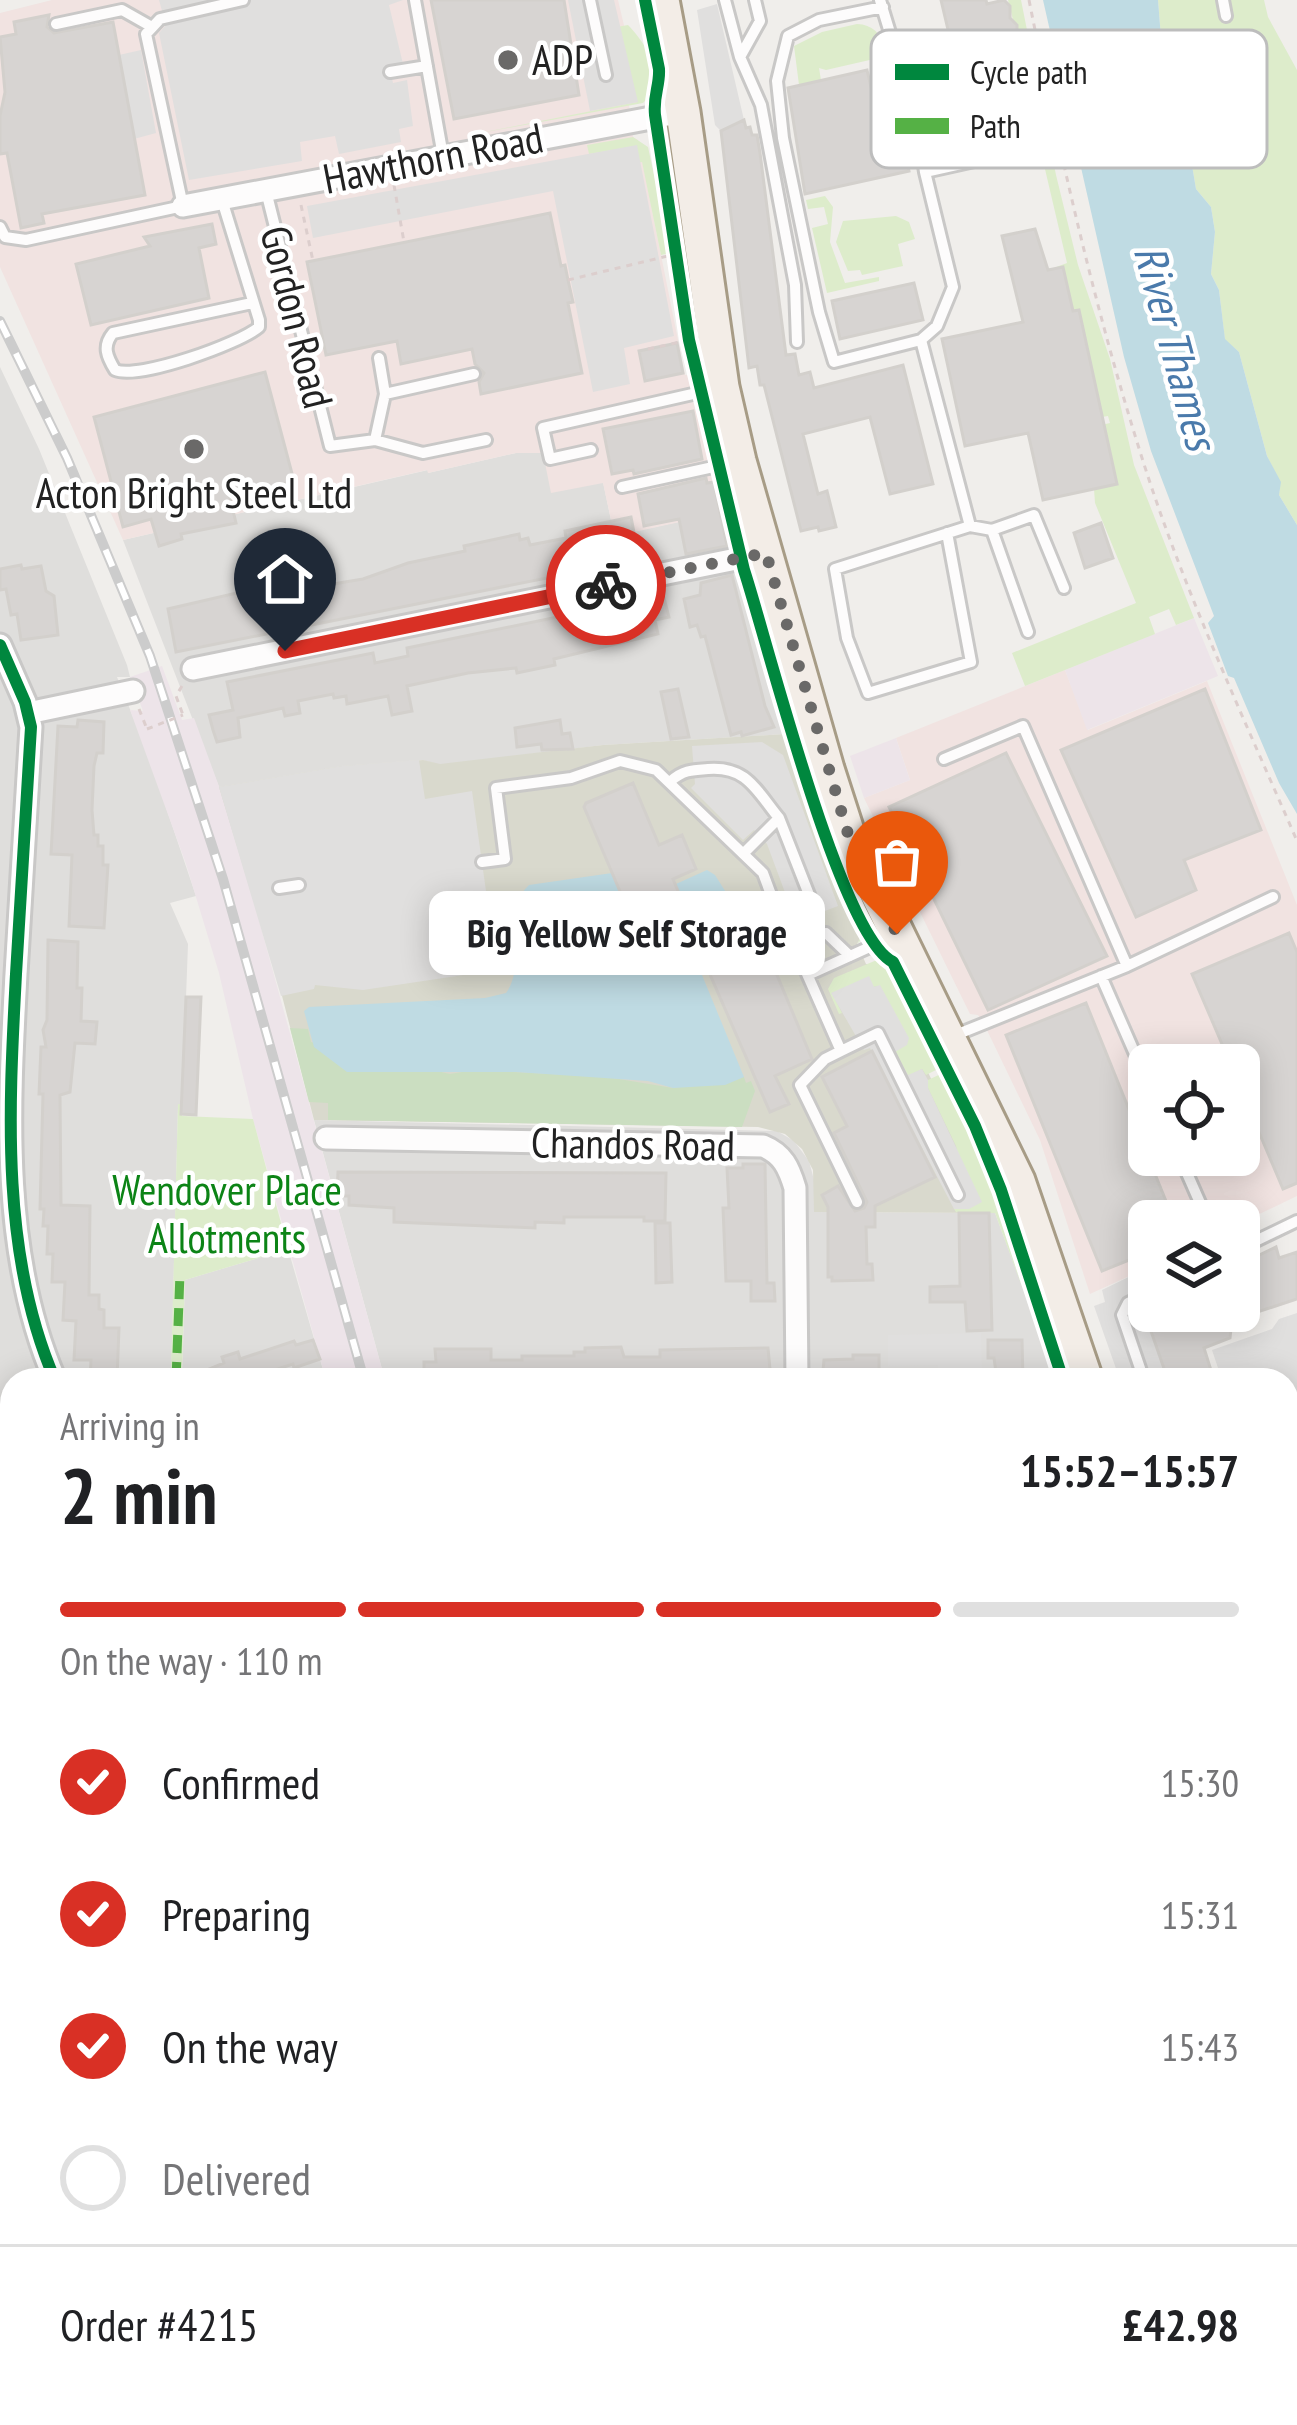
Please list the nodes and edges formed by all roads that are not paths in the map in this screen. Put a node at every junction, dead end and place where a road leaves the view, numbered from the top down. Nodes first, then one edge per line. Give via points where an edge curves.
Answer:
1 (243, 0) edge
2 (415, 0) edge
3 (590, 0) edge
4 (662, 0) edge
5 (725, 0) edge
6 (755, 0) edge
7 (1223, 0) edge
8 (882, 3) edge
9 (1226, 16) dead end
10 (56, 24) dead end
11 (152, 27) junction
12 (740, 57) junction
13 (427, 66) junction
14 (390, 72) dead end
15 (606, 75) dead end
16 (683, 112) junction
17 (443, 156) junction
18 (924, 168) edge
19 (943, 168) edge
20 (925, 172) junction
21 (265, 189) junction
22 (221, 197) junction
23 (183, 206) junction
24 (0, 227) edge
25 (252, 303) junction
26 (921, 340) junction
27 (797, 342) dead end
28 (379, 358) dead end
29 (474, 374) dead end
30 (722, 387) junction
31 (385, 394) junction
32 (375, 440) junction
33 (486, 440) dead end
34 (591, 450) dead end
35 (739, 461) junction
36 (622, 487) dead end
37 (970, 526) junction
38 (992, 530) junction
39 (947, 533) junction
40 (766, 553) junction
41 (1064, 588) dead end
42 (1028, 632) dead end
43 (0, 645) edge
44 (193, 669) dead end
45 (137, 702) road end
46 (28, 712) junction
47 (944, 759) dead end
48 (671, 781) junction
49 (779, 818) junction
50 (744, 853) junction
51 (482, 862) dead end
52 (299, 885) dead end
53 (279, 888) dead end
54 (1273, 897) dead end
55 (814, 910) dead end
56 (897, 934) junction
57 (799, 943) junction
58 (850, 956) junction
59 (1127, 966) junction
60 (808, 974) junction
61 (1101, 976) junction
62 (950, 1037) junction
63 (1130, 1044) edge
64 (841, 1051) junction
65 (326, 1138) dead end
66 (958, 1195) dead end
67 (857, 1202) dead end
68 (1297, 1221) edge
69 (1260, 1239) edge
70 (1128, 1303) edge
71 (51, 1368) edge
72 (797, 1368) edge
73 (1082, 1368) edge
74 (1140, 1368) edge

1 - 11 lane
2 - 13 lane
3 - 15 lane
4 - 16 main road
5 - 12 lane
6 - 12 lane via 760,21
7 - 9 lane
8 - 26 lane via 788,36 777,81 783,138 834,362
10 - 11 lane via 122,10
11 - 23 lane via 146,34
12 - 27 lane via 761,105 795,284
13 - 14 lane
13 - 17 lane
16 - 17 street, Hawthorn Road
16 - 30 main road
17 - 21 street, Hawthorn Road
18 - 20 lane
19 - 20 lane
20 - 26 lane via 953,287 937,326
21 - 22 street, Hawthorn Road
21 - 32 lane, Gordon Road via 330,446
22 - 23 street, Hawthorn Road
22 - 25 lane
23 - 24 lane via 26,240 5,237
25 - 25 lane via 259,320 253,333 193,356 120,374 108,358 113,333
26 - 37 lane
28 - 31 lane
29 - 31 lane
30 - 34 lane via 543,428 550,459
30 - 35 main road
31 - 32 lane
32 - 33 lane via 423,453
35 - 36 lane
35 - 40 main road
37 - 38 lane
37 - 39 lane
38 - 41 lane via 1034,514
38 - 42 lane
39 - 39 lane via 835,569 847,638 868,693 971,662
40 - 44 street
40 - 56 main road via 847,831
43 - 46 street
45 - 46 street
46 - 71 street via 9,1110 27,1285
47 - 59 lane via 1023,726
48 - 49 lane via 681,771 730,767
48 - 50 lane
48 - 51 lane via 620,761 571,778 496,788 505,859
49 - 50 lane
49 - 55 lane
50 - 57 lane
52 - 53 lane
54 - 59 lane
56 - 58 lane
56 - 62 main road
57 - 58 lane via 826,933
57 - 60 lane
58 - 60 lane
59 - 61 lane
60 - 64 lane
61 - 62 lane
61 - 63 lane
62 - 73 main road via 1018,1181
64 - 66 lane via 878,1033
64 - 67 lane via 800,1085
65 - 72 street, Chandos Road via 773,1150 795,1188
68 - 69 lane
70 - 74 lane via 1122,1315

